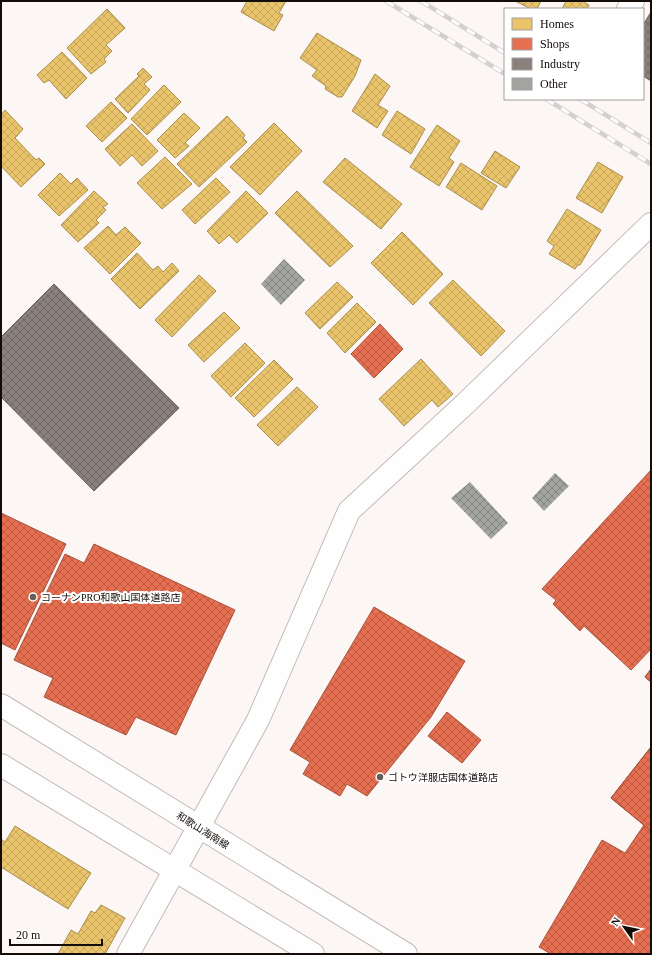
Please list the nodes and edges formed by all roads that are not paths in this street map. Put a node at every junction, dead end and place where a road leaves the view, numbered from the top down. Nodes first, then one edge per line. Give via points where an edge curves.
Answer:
1 (651, 224) edge
2 (1, 705) edge
3 (1, 765) edge
4 (199, 828) junction
5 (175, 871) junction
6 (128, 954) edge
7 (313, 954) edge
8 (406, 954) edge

1 - 4 street via 465,404 349,511 258,720
2 - 4 street, 和歌山海南線
3 - 5 street
4 - 5 street
4 - 8 street, 和歌山海南線
5 - 6 street
5 - 7 street

